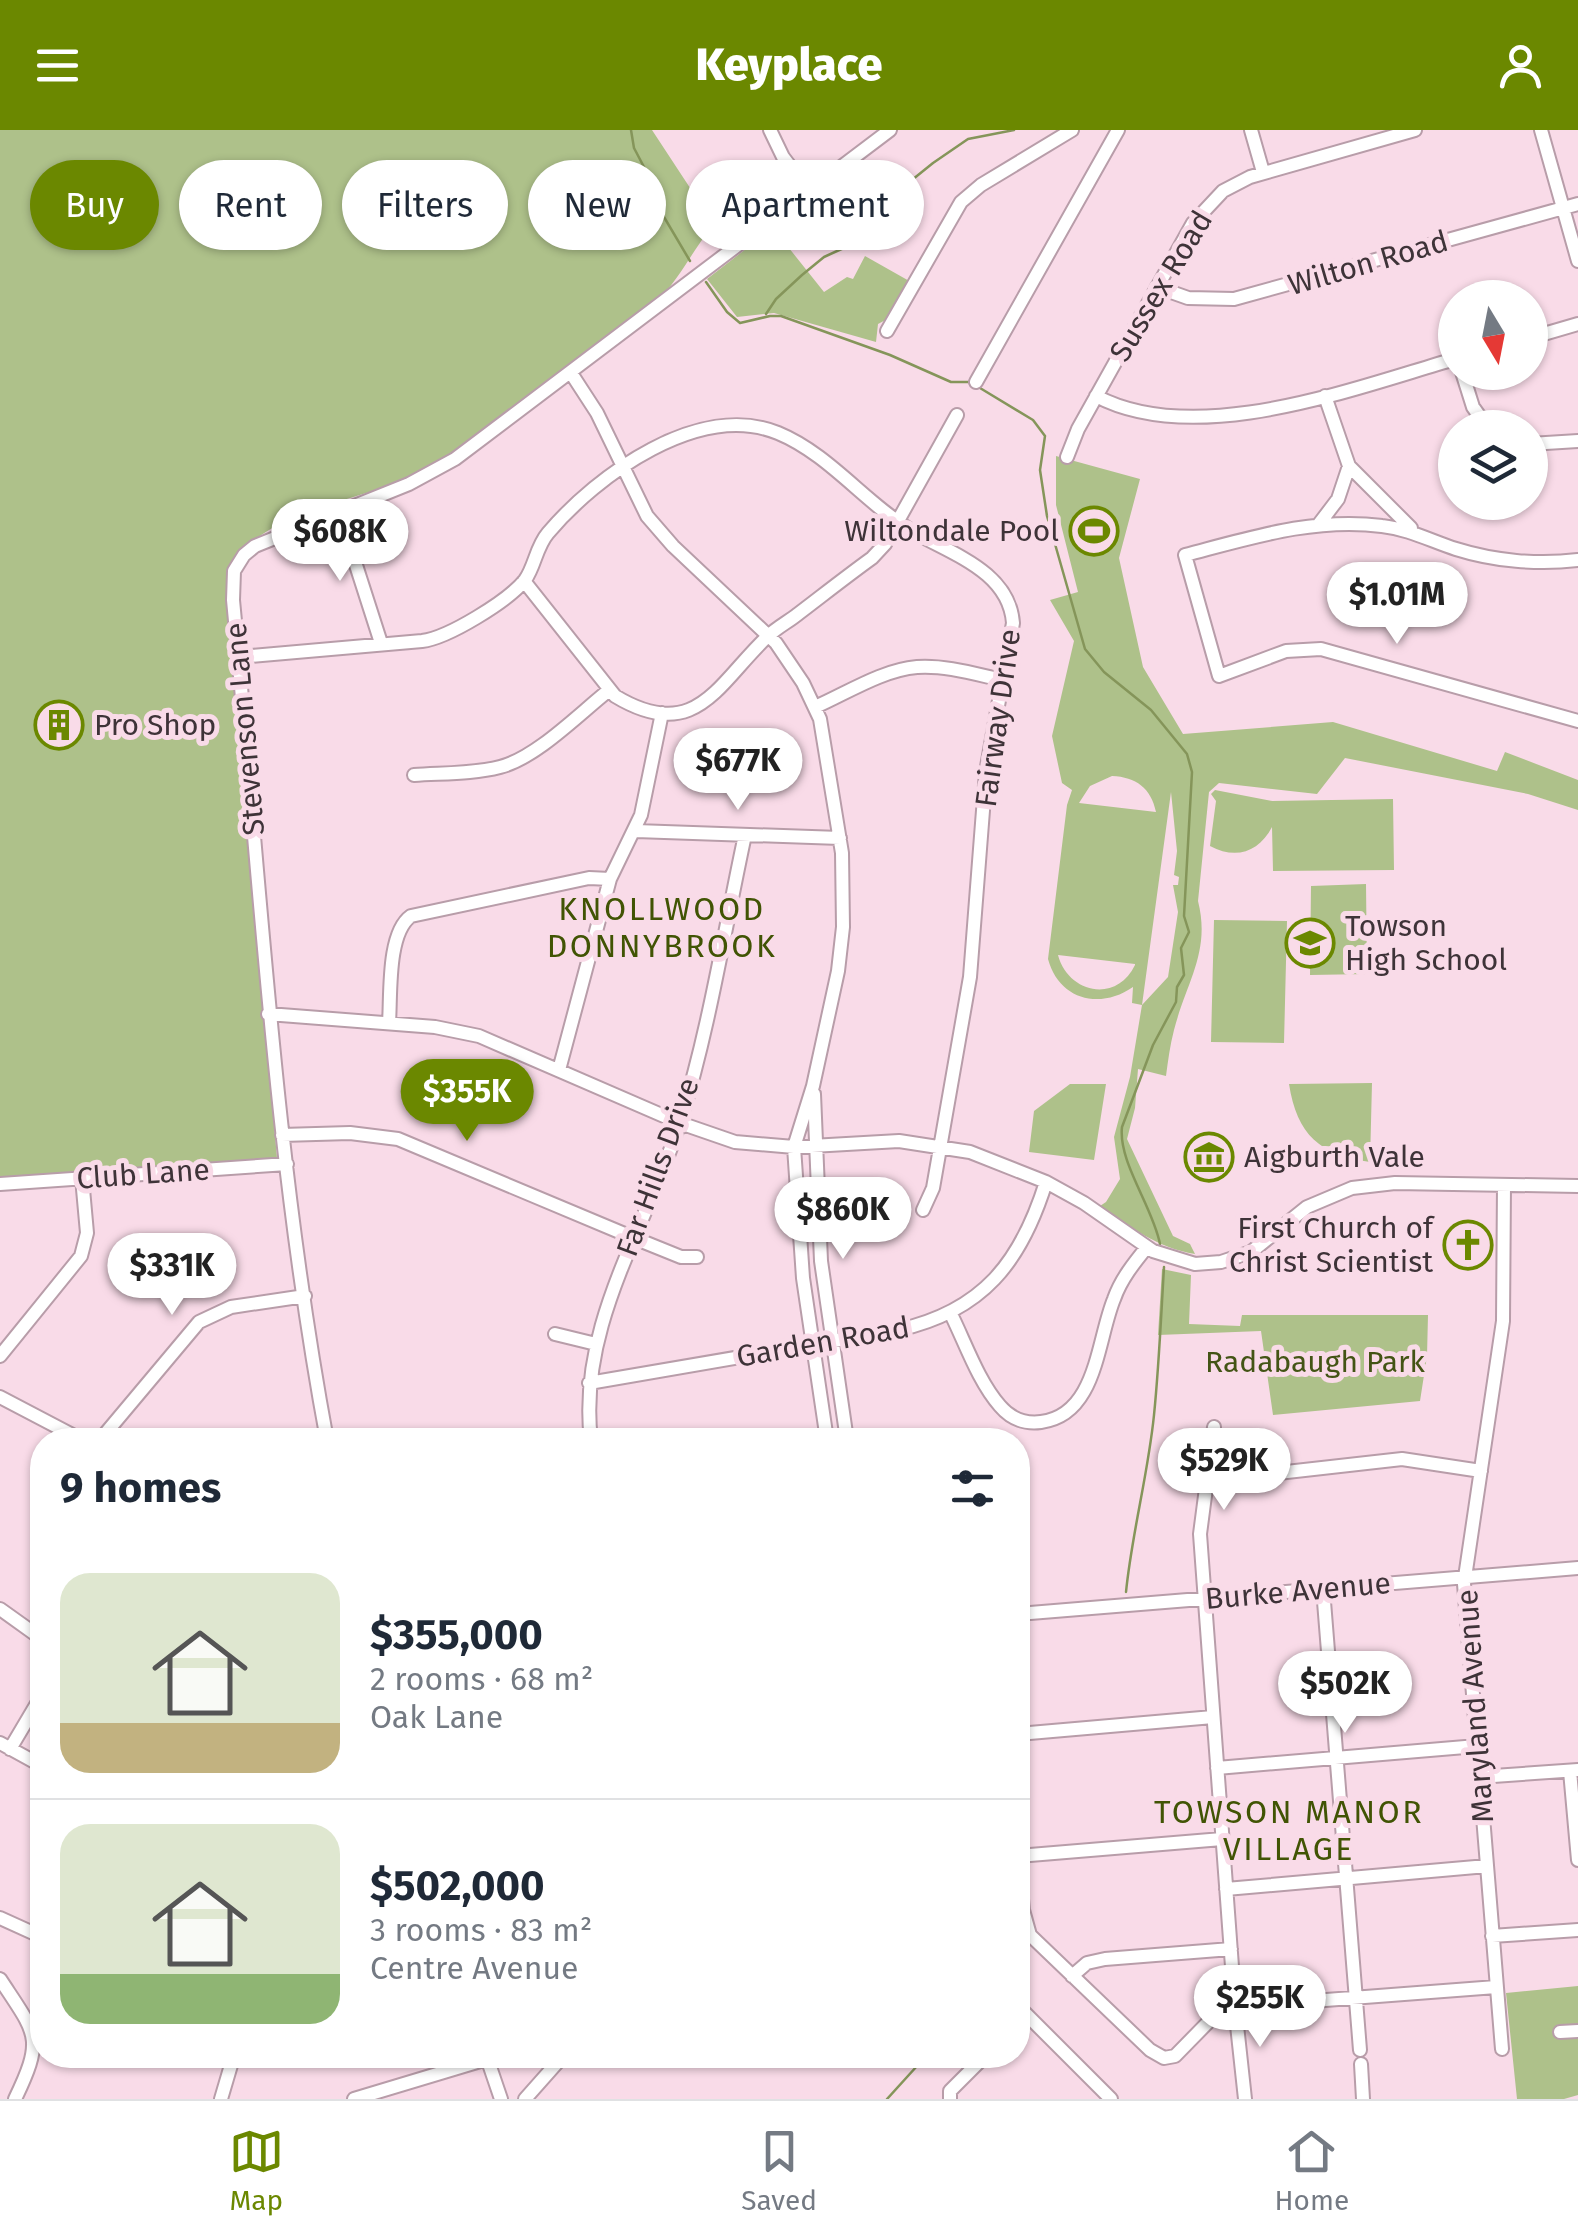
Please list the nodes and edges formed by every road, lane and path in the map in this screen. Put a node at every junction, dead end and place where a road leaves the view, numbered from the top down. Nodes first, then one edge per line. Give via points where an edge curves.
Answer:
1 (770, 130) edge
2 (890, 130) edge
3 (1072, 130) edge
4 (1251, 130) edge
5 (1415, 130) edge
6 (1542, 130) edge
7 (1116, 131) edge
8 (785, 160) edge
9 (850, 160) edge
10 (1263, 172) junction
11 (1578, 204) edge
12 (1563, 208) junction
13 (731, 250) edge
14 (1578, 261) edge
15 (1158, 288) junction
16 (1578, 324) edge
17 (888, 331) dead end
18 (1548, 333) edge
19 (1438, 364) edge
20 (571, 373) junction
21 (976, 382) dead end
22 (1096, 396) junction
23 (1325, 396) junction
24 (956, 415) dead end
25 (1578, 441) edge
26 (1548, 443) edge
27 (1067, 458) dead end
28 (1349, 466) junction
29 (622, 468) junction
30 (339, 512) junction
31 (898, 522) junction
32 (1318, 524) junction
33 (1416, 532) junction
34 (1578, 560) edge
35 (524, 581) junction
36 (768, 634) junction
37 (382, 643) junction
38 (239, 657) junction
39 (1002, 680) junction
40 (608, 690) junction
41 (816, 707) junction
42 (662, 713) junction
43 (1578, 720) edge
44 (414, 775) dead end
45 (636, 830) junction
46 (745, 835) junction
47 (840, 838) junction
48 (610, 880) junction
49 (268, 1014) junction
50 (389, 1024) junction
51 (559, 1070) junction
52 (813, 1086) junction
53 (680, 1124) junction
54 (282, 1135) junction
55 (815, 1146) junction
56 (940, 1146) junction
57 (794, 1147) junction
58 (287, 1164) junction
59 (82, 1178) junction
60 (1046, 1182) junction
61 (0, 1184) edge
62 (1504, 1185) junction
63 (1578, 1186) edge
64 (923, 1210) dead end
65 (634, 1238) junction
66 (1147, 1247) junction
67 (697, 1256) dead end
68 (304, 1296) junction
69 (950, 1312) junction
70 (555, 1334) dead end
71 (832, 1341) junction
72 (596, 1344) junction
73 (812, 1345) junction
74 (0, 1356) edge
75 (589, 1383) junction
76 (0, 1397) edge
77 (1214, 1427) dead end
78 (59, 1428) edge
79 (110, 1428) edge
80 (325, 1428) edge
81 (591, 1428) edge
82 (825, 1428) edge
83 (846, 1428) edge
84 (1481, 1471) junction
85 (1207, 1480) junction
86 (1578, 1568) edge
87 (1465, 1577) junction
88 (1323, 1588) junction
89 (1204, 1598) junction
90 (0, 1609) edge
91 (1030, 1613) edge
92 (30, 1630) edge
93 (30, 1712) edge
94 (1213, 1718) junction
95 (1030, 1733) edge
96 (5, 1746) edge
97 (1477, 1746) junction
98 (1336, 1758) junction
99 (30, 1760) edge
100 (1217, 1768) junction
101 (1574, 1770) edge
102 (1480, 1777) junction
103 (1222, 1839) junction
104 (1030, 1855) edge
105 (1578, 1860) edge
106 (1487, 1866) junction
107 (1346, 1878) junction
108 (1226, 1888) junction
109 (0, 1918) edge
110 (1578, 1930) edge
111 (30, 1932) edge
112 (1030, 1932) edge
113 (1492, 1936) junction
114 (1230, 1949) junction
115 (1072, 1976) junction
116 (0, 1979) edge
117 (1496, 1987) junction
118 (1356, 1998) junction
119 (1235, 2007) junction
120 (1030, 2018) edge
121 (30, 2028) edge
122 (1578, 2031) edge
123 (1560, 2032) dead end
124 (1502, 2050) dead end
125 (30, 2061) edge
126 (230, 2068) edge
127 (452, 2068) edge
128 (491, 2068) edge
129 (552, 2068) edge
130 (973, 2068) edge
131 (15, 2099) edge
132 (220, 2099) edge
133 (354, 2099) edge
134 (501, 2099) edge
135 (525, 2099) edge
136 (950, 2099) edge
137 (1112, 2099) edge
138 (1245, 2099) edge
139 (1364, 2099) edge

1 - 8 street
2 - 9 street, Stevenson Lane
3 - 17 street via 961,202
4 - 10 street
5 - 10 street, Sussex Road
6 - 12 street
7 - 21 street
10 - 15 street, Sussex Road via 1210,203
11 - 12 street, Wilton Road
12 - 14 street
12 - 15 street, Wilton Road via 1234,299 1188,298
13 - 20 street, Stevenson Lane
15 - 22 street, Sussex Road
16 - 18 street
19 - 23 street
20 - 29 street
20 - 30 street, Stevenson Lane via 440,468
22 - 23 street via 1160,414 1218,416
22 - 27 street, Sussex Road
23 - 28 street
24 - 31 street
25 - 26 street
28 - 32 street via 1338,499
28 - 33 street
29 - 31 street, Fairway Drive via 702,428 756,426 797,442
29 - 35 street, Fairway Drive via 545,536
29 - 36 street via 661,534
30 - 37 street
30 - 38 street, Stevenson Lane via 267,538 238,563 233,584
31 - 36 street via 872,558
31 - 39 street, Fairway Drive via 1003,588 1013,622
32 - 33 street
32 - 43 street via 1186,555 1218,676 1286,651 1321,649
33 - 34 street via 1476,554
35 - 37 street via 446,635
35 - 40 street
36 - 41 street
36 - 42 street via 709,700
37 - 38 street
38 - 49 street, Stevenson Lane
39 - 41 street via 916,667
39 - 56 street, Fairway Drive via 986,772 970,977
40 - 42 street
40 - 44 street via 509,764
41 - 47 street
42 - 45 street
45 - 46 street
45 - 48 street
46 - 47 street
46 - 53 street, Far Hills Drive
47 - 52 street via 840,950
48 - 50 street via 589,878 411,916 396,939
48 - 51 street
49 - 50 street
49 - 54 street, Stevenson Lane
50 - 51 street via 479,1036
51 - 53 street
52 - 55 street
52 - 57 street
53 - 57 street via 734,1142
53 - 65 street, Far Hills Drive
54 - 58 street, Stevenson Lane
54 - 65 street via 398,1139
55 - 56 street
55 - 57 street
55 - 71 street
56 - 60 street
56 - 64 street, Fairway Drive
57 - 73 street
58 - 59 street, Club Lane
58 - 68 street, Stevenson Lane
59 - 61 street, Club Lane
59 - 74 street via 87,1232 81,1256
60 - 66 street
60 - 69 street, Garden Road via 1014,1256
62 - 63 street
62 - 66 street via 1395,1183 1342,1190 1307,1207 1252,1252 1222,1262 1187,1263
62 - 84 street, Maryland Avenue via 1503,1321
65 - 67 street
65 - 72 street, Far Hills Drive
66 - 69 street via 1112,1301 1081,1398 1056,1420 1026,1423 998,1404
68 - 79 street via 231,1307 199,1322
68 - 80 street, Stevenson Lane
69 - 71 street, Garden Road via 912,1327
70 - 72 street
71 - 73 street, Garden Road
71 - 83 street
72 - 75 street, Far Hills Drive
73 - 75 street, Garden Road
73 - 82 street
75 - 81 street, Far Hills Drive
76 - 78 street
77 - 85 street
84 - 85 street via 1402,1459
84 - 87 street, Maryland Avenue
85 - 89 street via 1200,1534
86 - 87 street, Burke Avenue
87 - 88 street, Burke Avenue
87 - 97 street, Maryland Avenue
88 - 89 street, Burke Avenue
88 - 98 street
89 - 91 street, Burke Avenue
89 - 94 street
90 - 92 street
93 - 96 street
94 - 95 street
94 - 100 street
96 - 99 street
97 - 98 street
97 - 102 street, Maryland Avenue
98 - 100 street
98 - 107 street
100 - 103 street
101 - 102 street
101 - 105 street
102 - 106 street, Maryland Avenue
103 - 104 street
103 - 108 street
106 - 107 street
106 - 113 street, Maryland Avenue
107 - 108 street
107 - 118 street
108 - 114 street
109 - 111 street
110 - 113 street
112 - 115 street
113 - 117 street, Maryland Avenue
114 - 115 street via 1092,1962
114 - 119 street
115 - 119 street via 1164,2058 1175,2056 1222,2008
116 - 121 street
117 - 118 street
117 - 124 street, Maryland Avenue
118 - 119 street
118 - 139 street
119 - 138 street
120 - 137 street
122 - 123 street
125 - 131 street
126 - 132 street
127 - 133 street
128 - 134 street
129 - 135 street
130 - 136 street

